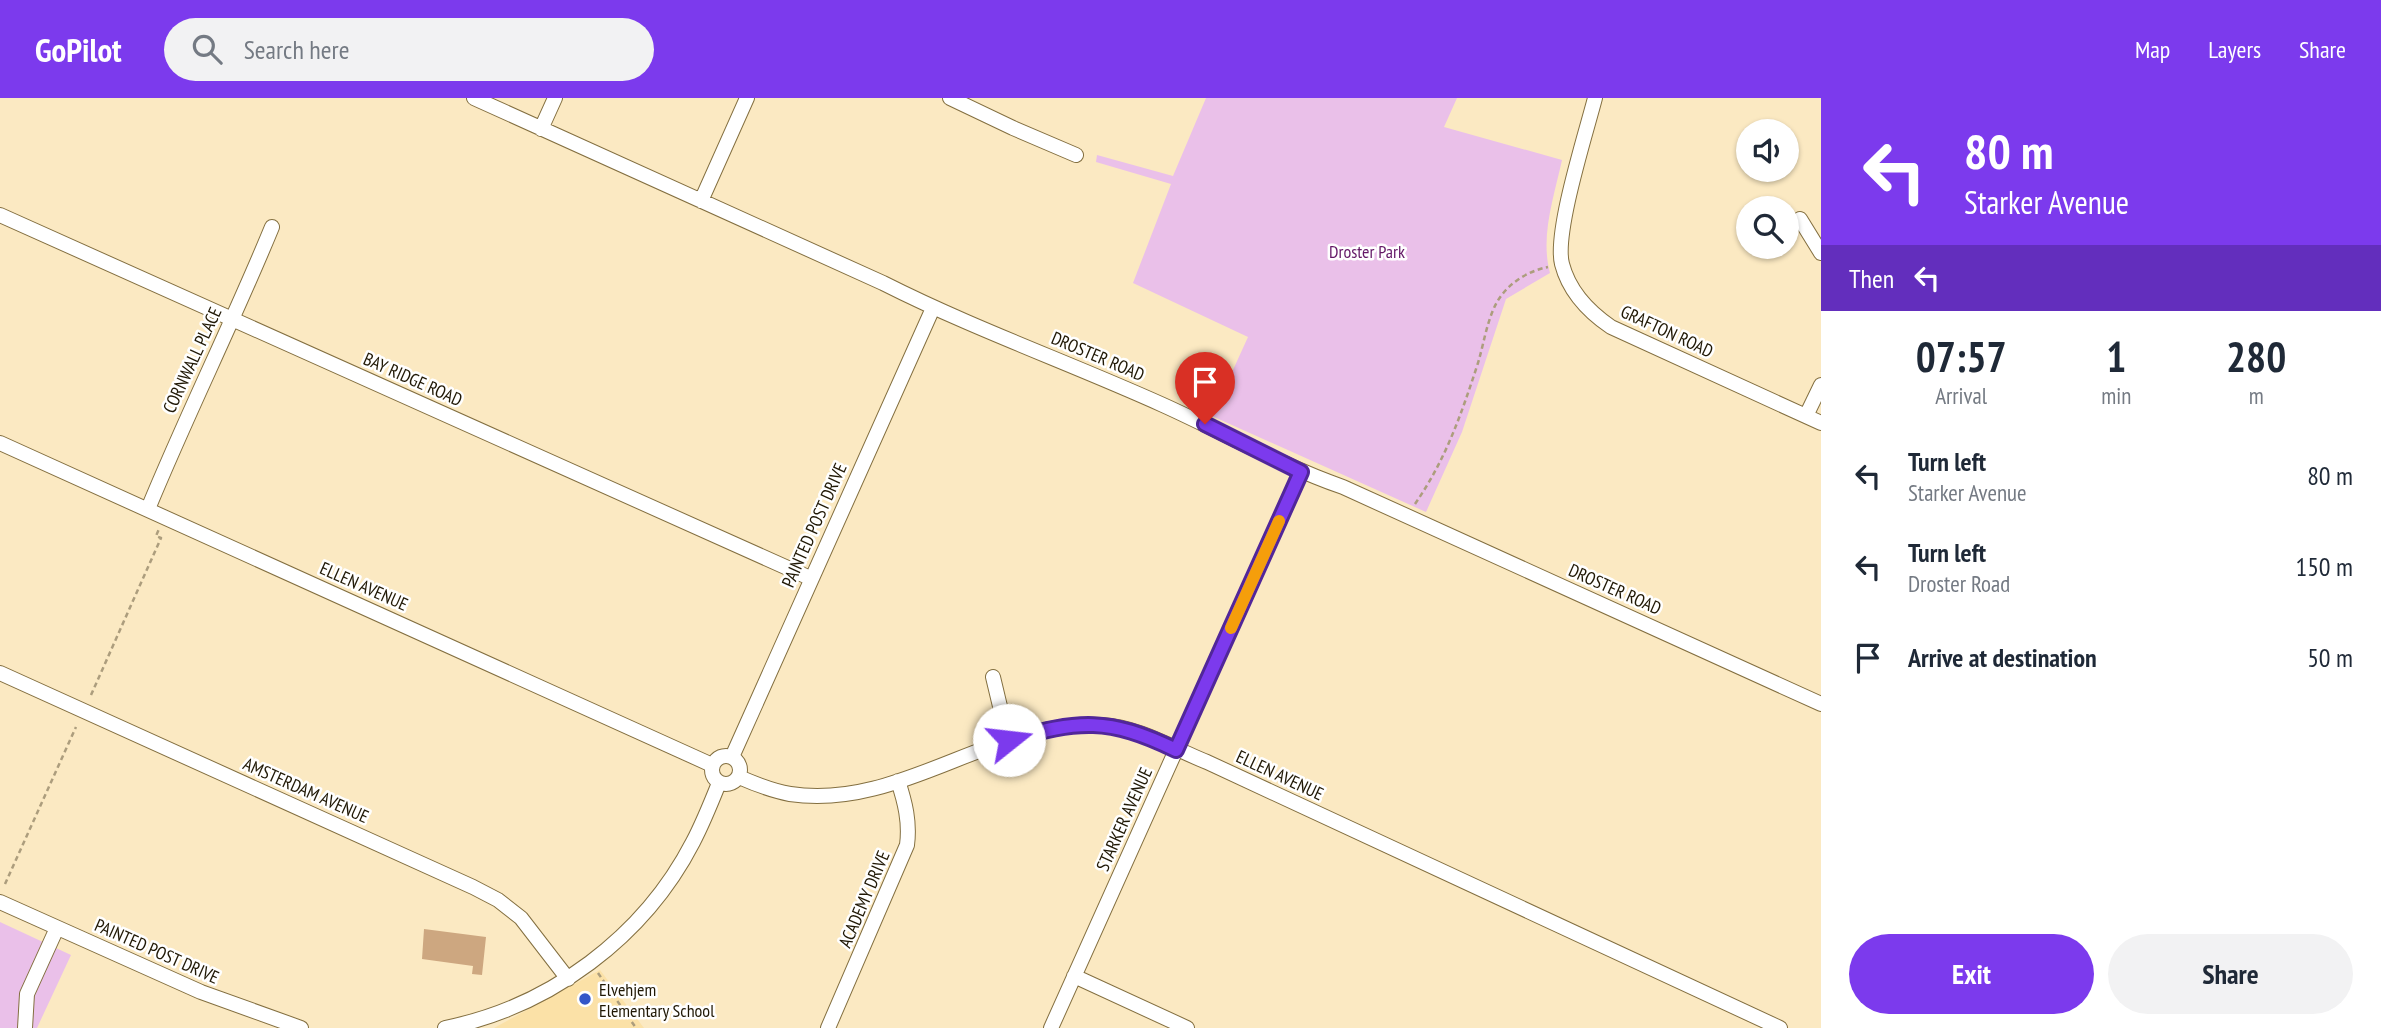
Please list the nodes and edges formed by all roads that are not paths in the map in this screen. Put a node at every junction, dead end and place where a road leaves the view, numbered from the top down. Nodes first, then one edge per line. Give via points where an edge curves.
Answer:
1 (474, 98) edge
2 (555, 98) edge
3 (747, 98) edge
4 (950, 98) edge
5 (1595, 98) edge
6 (541, 129) junction
7 (1076, 155) dead end
8 (701, 201) junction
9 (0, 215) edge
10 (1800, 219) dead end
11 (272, 227) dead end
12 (1821, 253) edge
13 (933, 308) junction
14 (233, 319) junction
15 (1821, 385) edge
16 (1806, 416) junction
17 (1821, 423) edge
18 (0, 443) edge
19 (1301, 472) junction
20 (148, 509) junction
21 (810, 578) junction
22 (0, 673) edge
23 (993, 677) dead end
24 (1821, 704) edge
25 (1009, 740) junction
26 (1176, 750) junction
27 (732, 757) junction
28 (712, 765) junction
29 (739, 777) junction
30 (898, 781) junction
31 (719, 783) junction
32 (0, 902) edge
33 (57, 928) junction
34 (1074, 976) junction
35 (568, 979) junction
36 (25, 1028) edge
37 (301, 1028) edge
38 (445, 1028) edge
39 (828, 1028) edge
40 (1051, 1028) edge
41 (1187, 1028) edge
42 (1780, 1028) edge

1 - 6 street, DROSTER ROAD
2 - 6 street
3 - 8 street
4 - 7 street
5 - 16 street, GRAFTON ROAD via 1561,239 1562,264 1581,300 1599,319
6 - 8 street, DROSTER ROAD
8 - 13 street, DROSTER ROAD
9 - 14 street, BAY RIDGE ROAD
10 - 12 street
11 - 14 street, CORNWALL PLACE
13 - 19 street, DROSTER ROAD via 1161,404
13 - 21 street, PAINTED POST DRIVE
14 - 20 street, CORNWALL PLACE
14 - 21 street, BAY RIDGE ROAD
15 - 16 street
16 - 17 street, GRAFTON ROAD
18 - 20 street, ELLEN AVENUE
19 - 24 street, DROSTER ROAD
19 - 26 street, STARKER AVENUE
20 - 28 street, ELLEN AVENUE
21 - 27 street, PAINTED POST DRIVE
22 - 35 street, AMSTERDAM AVENUE via 498,900 521,918
23 - 25 street
25 - 26 street, ELLEN AVENUE via 1049,729 1104,725 1122,727
25 - 30 street, ELLEN AVENUE
26 - 34 street, STARKER AVENUE
26 - 42 street, ELLEN AVENUE
27 - 28 street via 723,756
27 - 29 street via 738,763
28 - 31 street via 711,774
29 - 30 street, ELLEN AVENUE via 787,794 811,796 859,792
29 - 31 street via 728,785
30 - 39 street, ACADEMY DRIVE via 906,808 908,845
31 - 35 street via 693,842 645,913
32 - 33 street, PAINTED POST DRIVE
33 - 36 street via 27,994
33 - 37 street, PAINTED POST DRIVE via 201,992
34 - 40 street, STARKER AVENUE
34 - 41 street
35 - 38 street via 480,1021

